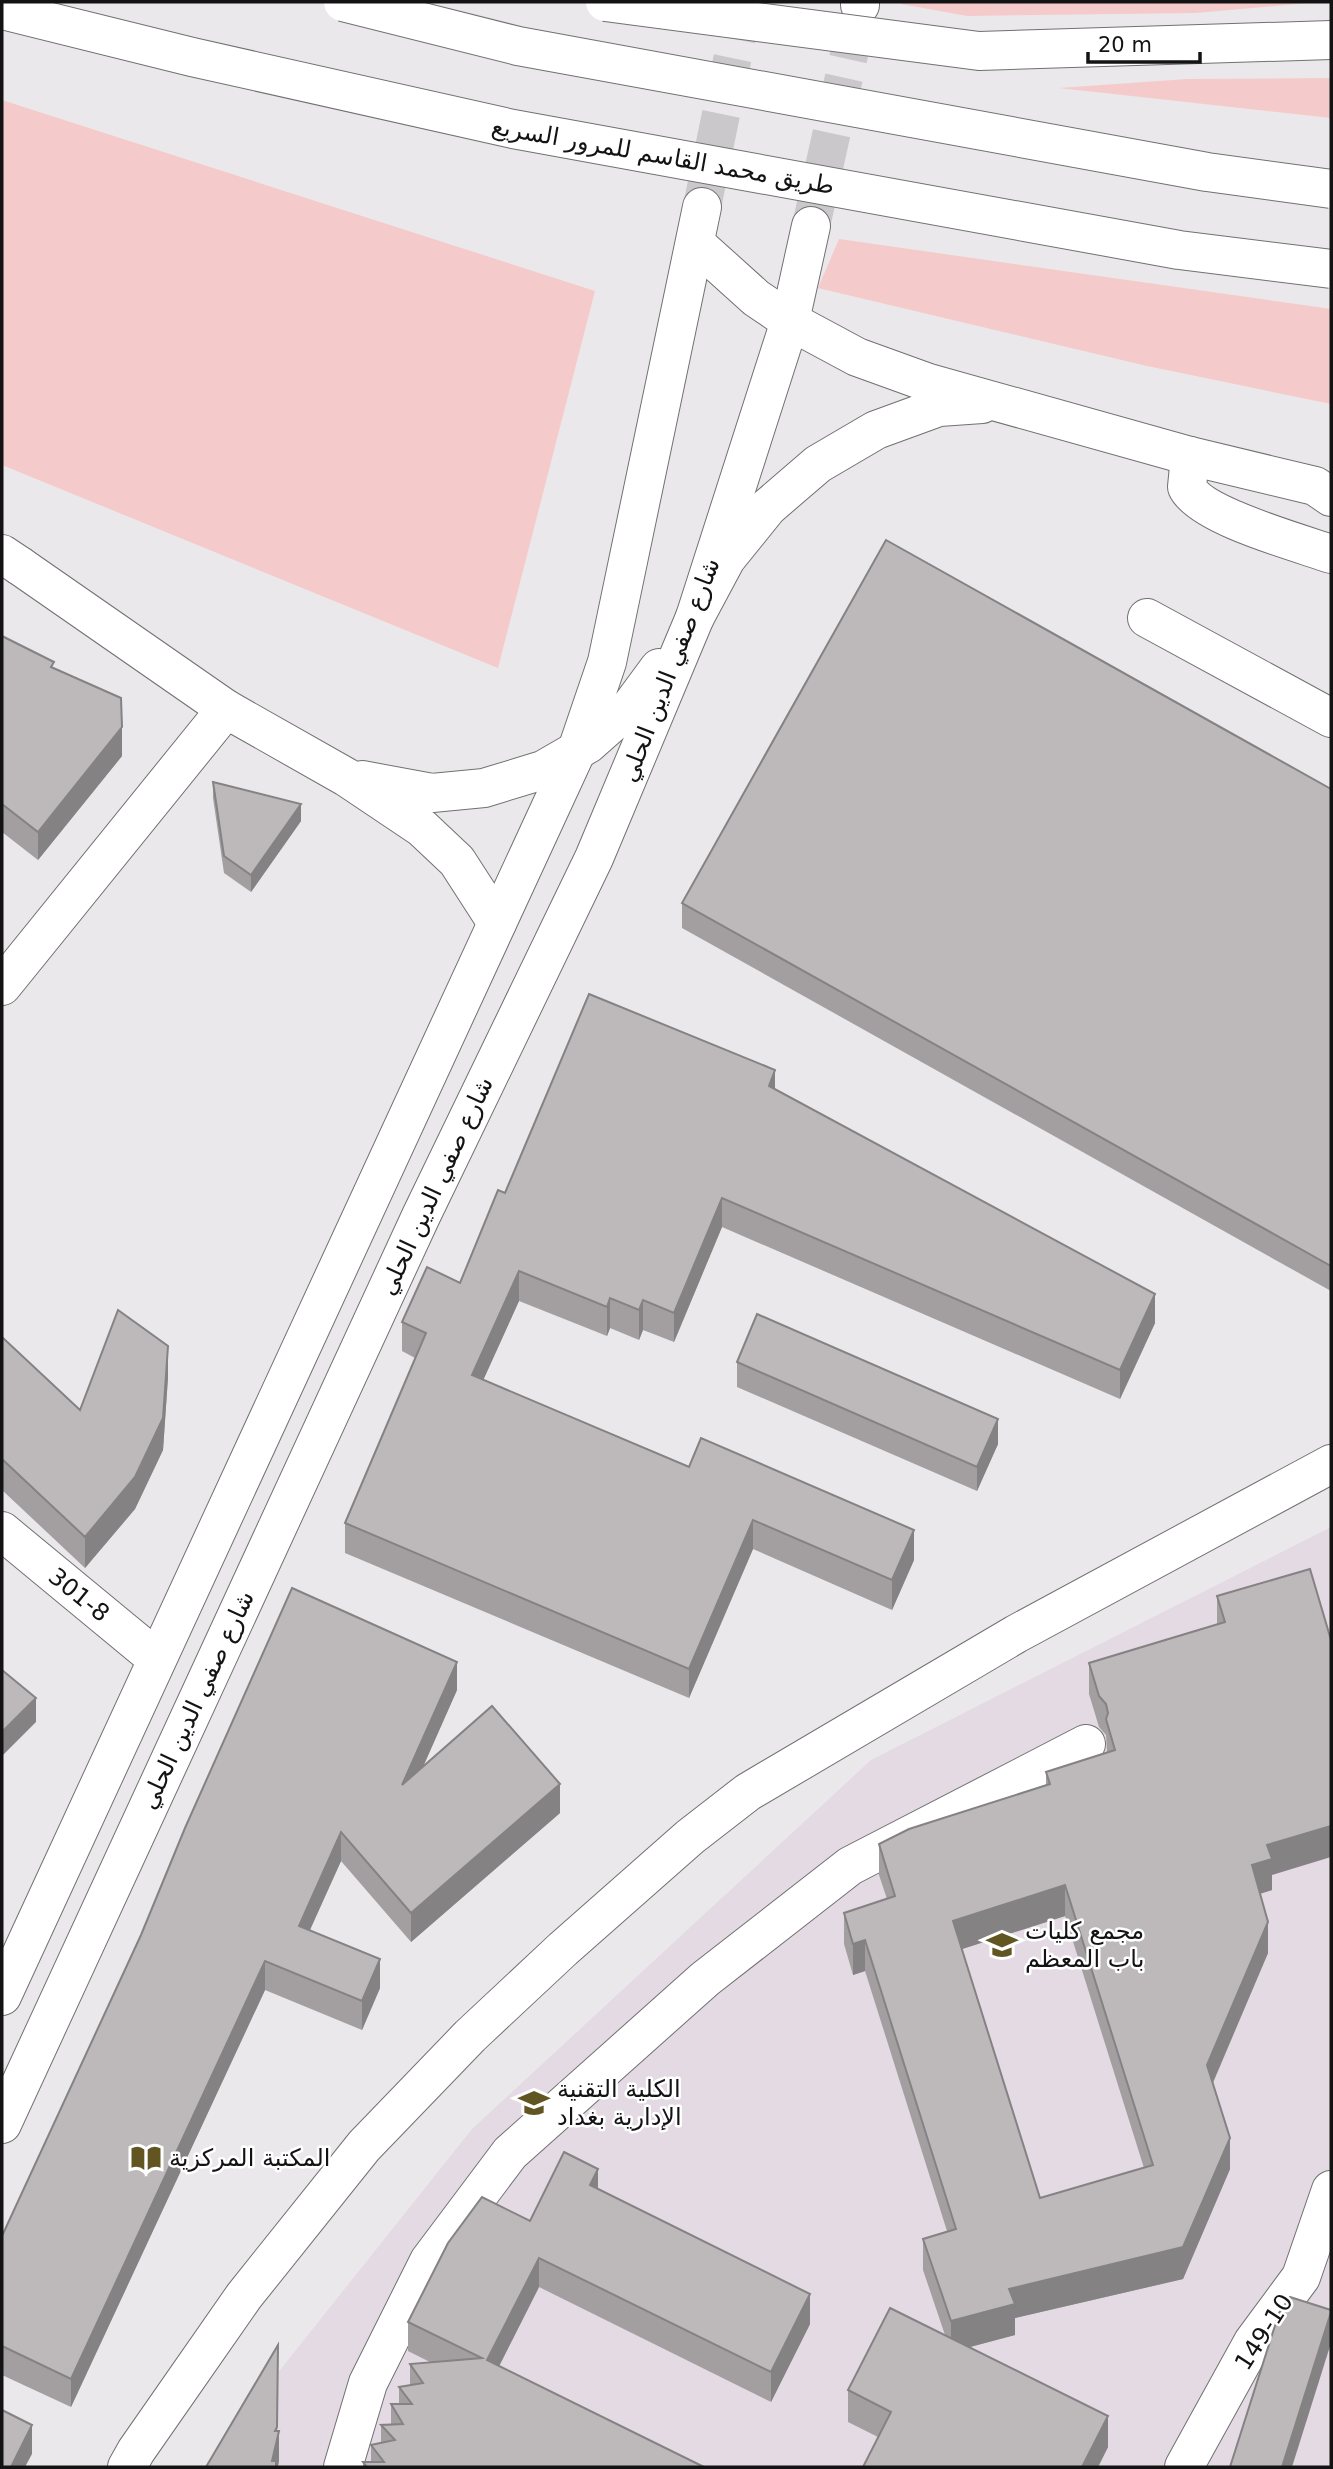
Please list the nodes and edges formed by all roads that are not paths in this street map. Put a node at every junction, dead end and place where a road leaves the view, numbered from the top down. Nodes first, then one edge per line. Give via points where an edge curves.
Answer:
1 (343, 2) edge
2 (605, 2) edge
3 (2, 10) edge
4 (1331, 40) edge
5 (1331, 189) edge
6 (811, 226) tunnel mouth
7 (1331, 269) edge
8 (790, 321) junction
9 (1003, 402) junction
10 (1190, 456) junction
11 (1326, 489) edge
12 (1331, 554) edge
13 (8, 559) edge
14 (695, 617) junction
15 (1147, 618) dead end
16 (226, 709) junction
17 (1331, 718) edge
18 (577, 750) junction
19 (346, 778) junction
20 (497, 923) junction
21 (2, 986) edge
22 (1331, 1464) edge
23 (2, 1531) edge
24 (157, 1659) junction
25 (1086, 1744) dead end
26 (2, 1996) edge
27 (2, 2124) edge
28 (1331, 2190) edge
29 (127, 2467) edge
30 (343, 2467) edge
31 (1184, 2467) edge

1 - 5 main road, bridge via 518,46 1207,172
2 - 4 main road, bridge via 979,51
3 - 7 main road, طريق محمد القاسم للمرور السريع, bridge via 513,129 1179,250
6 - 8 main road, شارع صفي الدين الحلي
8 - 9 main road via 857,357 929,383
8 - 14 main road, شارع صفي الدين الحلي
8 - 18 main road via 756,298 699,225 607,662
9 - 10 main road
9 - 14 main road via 939,407 876,430 818,464 768,507 726,559
10 - 11 main road
10 - 12 main road via 1187,487 1196,500 1248,526
13 - 16 main road
14 - 18 main road via 631,706
14 - 27 main road, شارع صفي الدين الحلي via 594,858 421,1216
15 - 17 main road
16 - 19 main road
16 - 21 main road
18 - 19 main road via 543,770 484,788 432,793
18 - 20 main road
19 - 20 main road via 422,828 457,861
20 - 24 main road
22 - 29 main road via 1016,1634 748,1792 690,1837 470,2036 364,2146 244,2296
23 - 24 main road, 301-8
24 - 26 main road
25 - 30 main road via 850,1866 705,1979 510,2153 429,2261 368,2383
28 - 31 main road, 149-10 via 1301,2277 1253,2342

